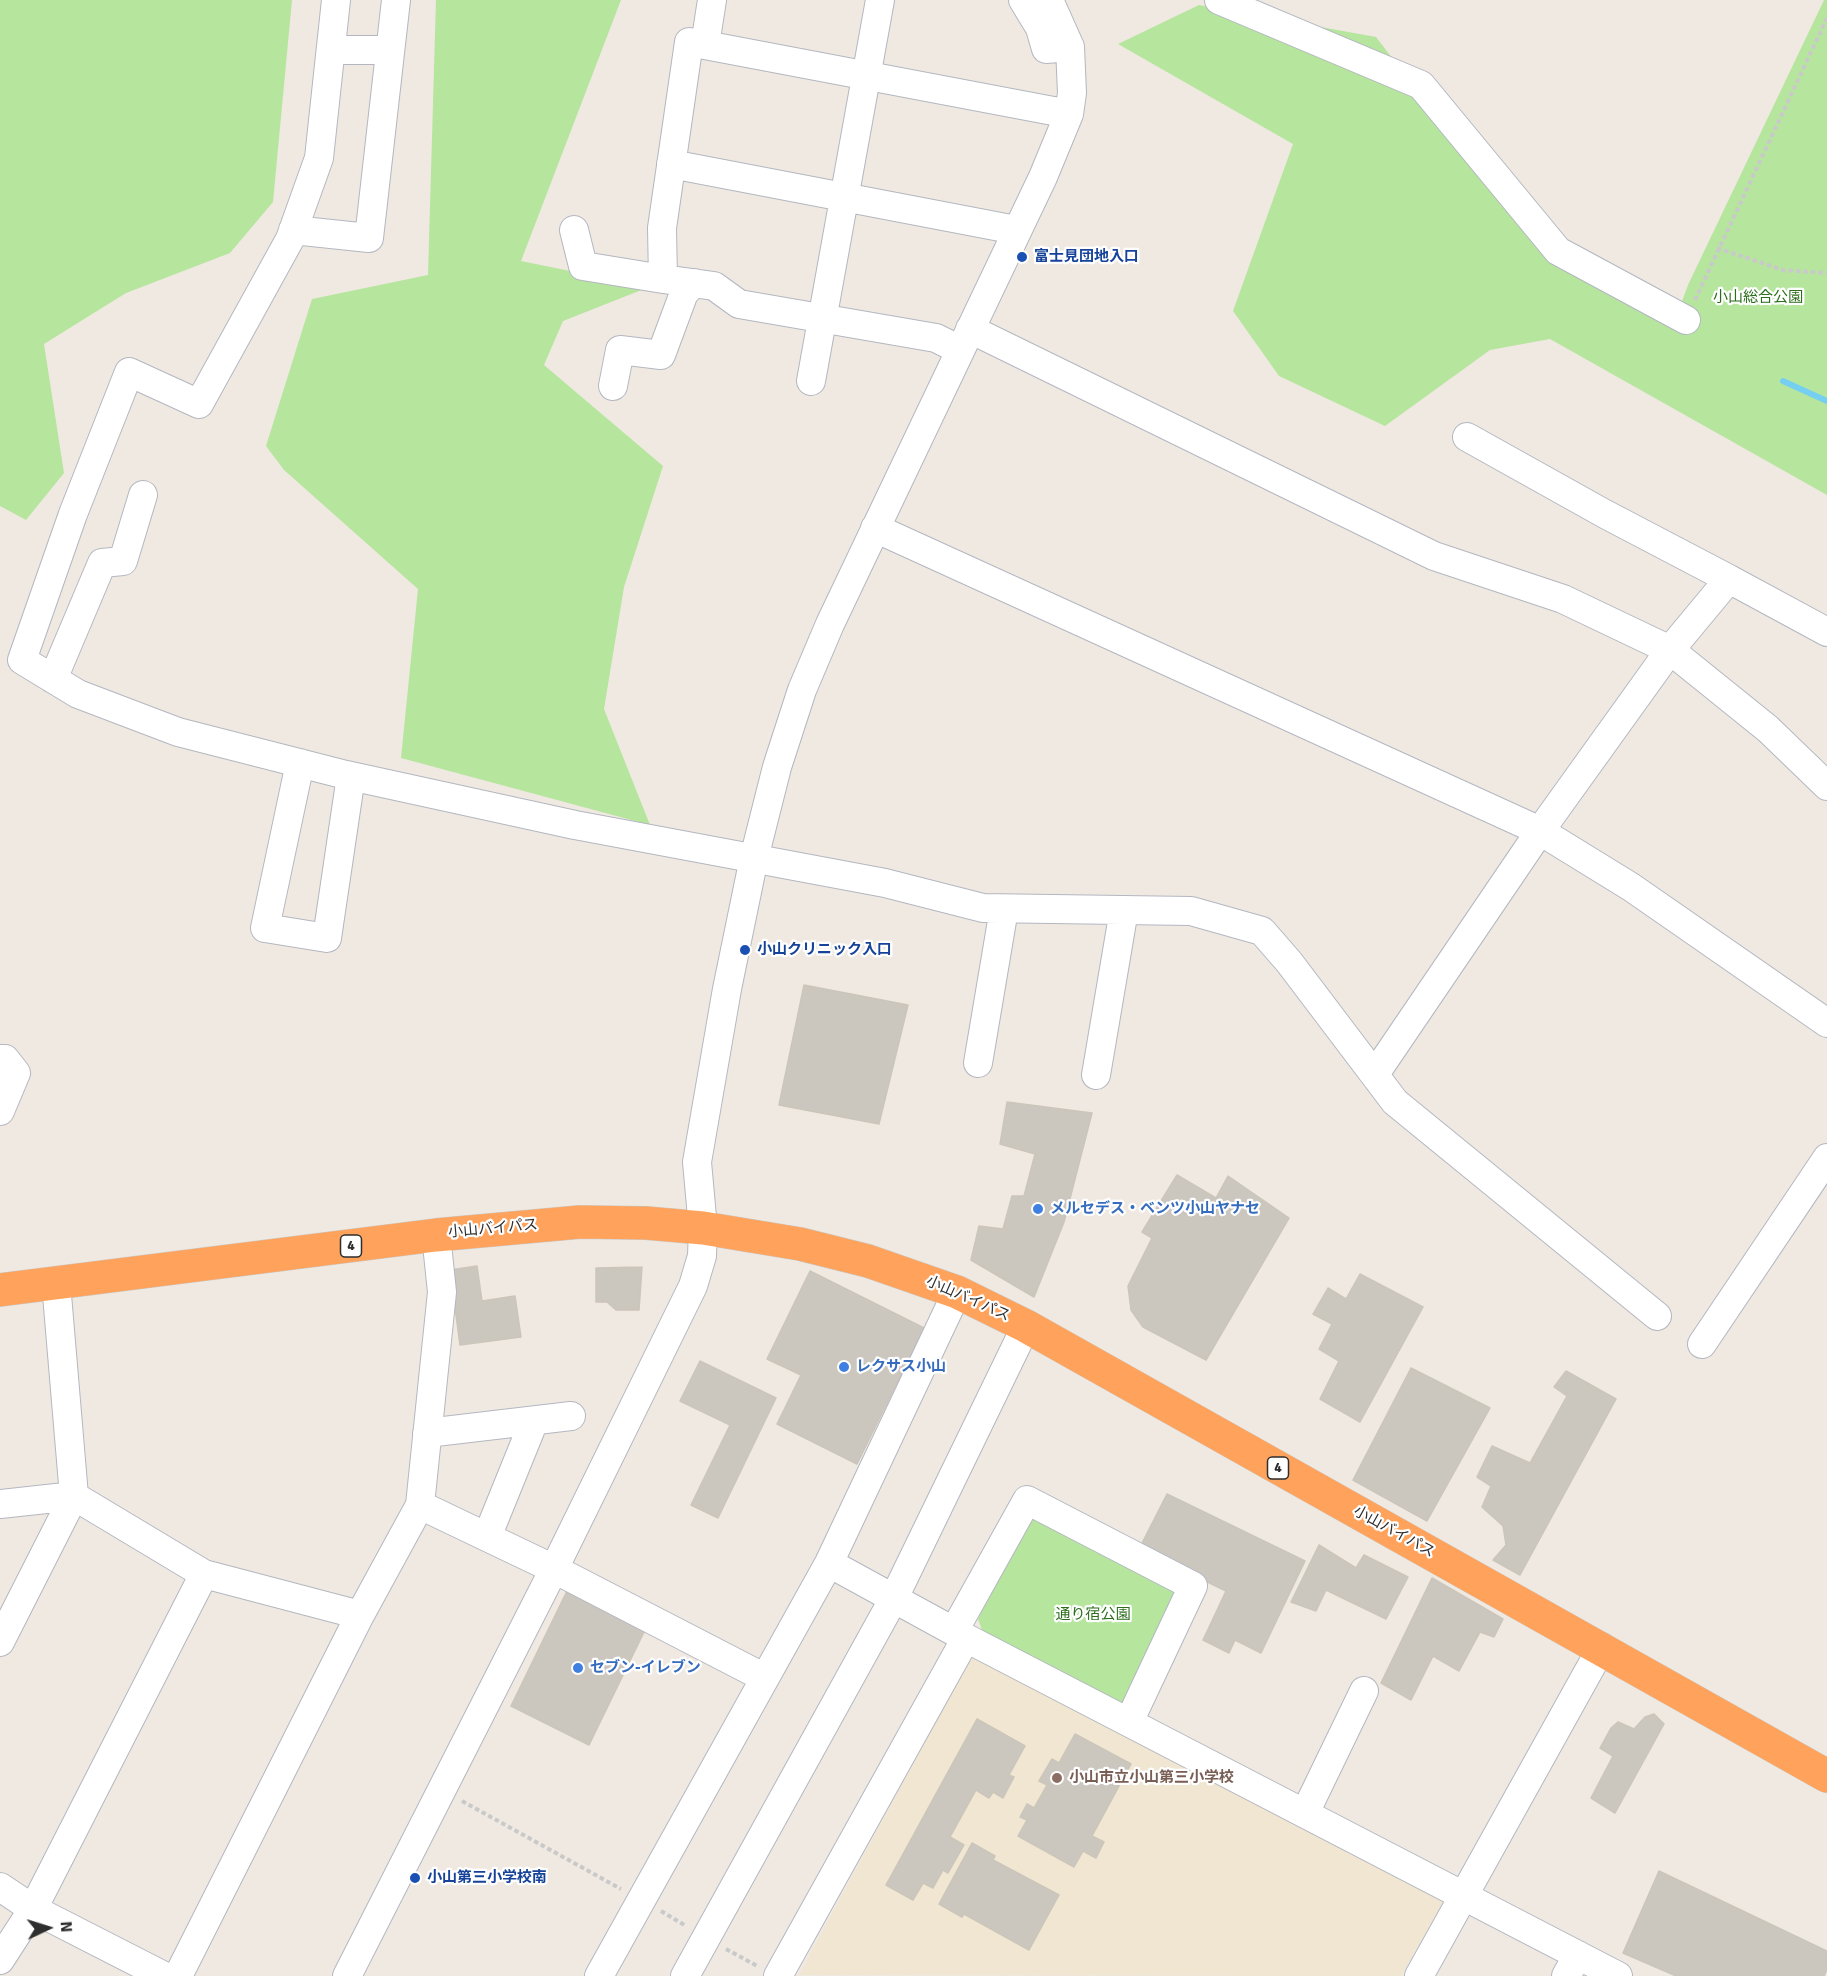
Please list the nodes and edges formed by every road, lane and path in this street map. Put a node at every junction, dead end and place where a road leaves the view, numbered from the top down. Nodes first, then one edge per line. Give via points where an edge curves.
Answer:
1 (336, 0) edge
2 (396, 0) edge
3 (712, 0) edge
4 (880, 0) edge
5 (1023, 0) edge
6 (1049, 0) edge
7 (1219, 0) edge
8 (1827, 18) edge
9 (705, 45) junction
10 (1058, 48) junction
11 (331, 50) junction
12 (390, 50) junction
13 (866, 76) junction
14 (1069, 114) junction
15 (671, 164) junction
16 (844, 198) junction
17 (293, 230) junction
18 (574, 230) dead end
19 (1016, 230) junction
20 (1717, 248) junction
21 (1827, 273) edge
22 (663, 279) junction
23 (694, 283) junction
24 (823, 318) junction
25 (1686, 320) joint
26 (965, 340) junction
27 (811, 381) dead end
28 (613, 386) dead end
29 (1467, 437) dead end
30 (143, 495) dead end
31 (875, 528) junction
32 (1730, 579) junction
33 (1827, 632) edge
34 (1670, 650) junction
35 (53, 679) junction
36 (300, 763) junction
37 (351, 776) junction
38 (1827, 786) edge
39 (1540, 831) junction
40 (753, 858) junction
41 (1005, 909) junction
42 (1124, 910) junction
43 (1824, 1014) edge
44 (0, 1059) edge
45 (978, 1063) dead end
46 (1374, 1074) junction
47 (1096, 1075) dead end
48 (0, 1111) edge
49 (1827, 1158) edge
50 (703, 1228) junction
51 (436, 1235) junction
52 (56, 1283) junction
53 (0, 1290) edge
54 (957, 1292) junction
55 (1657, 1316) dead end
56 (1026, 1326) junction
57 (1702, 1344) dead end
58 (571, 1416) dead end
59 (534, 1421) junction
60 (427, 1433) junction
61 (74, 1496) junction
62 (0, 1504) edge
63 (420, 1505) junction
64 (487, 1537) junction
65 (829, 1563) junction
66 (554, 1569) junction
67 (204, 1574) junction
68 (894, 1599) junction
69 (360, 1615) junction
70 (960, 1634) junction
71 (0, 1642) edge
72 (1602, 1647) junction
73 (763, 1677) junction
74 (1364, 1692) dead end
75 (1129, 1722) junction
76 (1827, 1776) edge
77 (440, 1789) junction
78 (1305, 1813) junction
79 (0, 1887) edge
80 (1463, 1896) junction
81 (641, 1900) junction
82 (33, 1909) junction
83 (706, 1938) junction
84 (0, 1960) edge
85 (1572, 1965) edge
86 (771, 1973) edge
87 (164, 1976) edge
88 (178, 1976) edge
89 (347, 1976) edge
90 (599, 1976) edge
91 (685, 1976) edge
92 (1419, 1976) edge
93 (1618, 1976) edge

1 - 11 street
2 - 12 street
3 - 9 street
4 - 13 street
5 - 10 street
6 - 10 street
7 - 25 street via 1421,85 1558,251
8 - 20 path
9 - 13 street
9 - 15 street via 689,42
10 - 14 street via 1072,93
11 - 12 street
11 - 17 street via 319,158
12 - 17 street via 369,238
13 - 14 street
13 - 16 street
14 - 19 street
15 - 16 street
15 - 22 street via 662,228
16 - 19 street
16 - 24 street
17 - 35 street via 199,404 129,372 73,514 22,660
18 - 22 street via 583,266
19 - 26 street
20 - 21 path via 1784,270
20 - 25 path
22 - 23 street
23 - 24 street via 714,286 739,304
23 - 28 street via 684,293 661,355 620,350
24 - 26 street
24 - 27 street
26 - 31 street
26 - 34 street via 1434,556 1563,598
29 - 32 street
30 - 35 street via 123,561 102,563
31 - 39 street
31 - 40 street via 802,690
32 - 33 street
32 - 34 street
34 - 38 street via 1768,729
34 - 39 street
35 - 36 street via 78,694 178,732
36 - 37 street
36 - 37 street via 266,928 327,938
37 - 40 street via 575,825
39 - 43 street
39 - 46 street
40 - 41 street via 885,883 983,908
40 - 50 street via 697,1162
41 - 42 street
41 - 45 street
42 - 46 street via 1191,911 1262,931
42 - 47 street
44 - 48 street via 5,1059 16,1073
46 - 55 street via 1395,1102
49 - 57 street
50 - 51 highway, 小山バイパス / 4 via 580,1222
50 - 54 highway, 小山バイパス / 4 via 868,1261
50 - 66 street via 702,1256 693,1286
51 - 52 highway, 小山バイパス / 4
51 - 60 street via 442,1292
52 - 53 highway, 小山バイパス / 4
52 - 61 street
54 - 56 highway, 小山バイパス / 4
54 - 65 street
56 - 68 street
56 - 72 highway, 小山バイパス / 4
58 - 59 street
59 - 60 street
59 - 64 street
60 - 63 street
61 - 62 street
61 - 67 street
61 - 71 street
63 - 64 street
63 - 69 street
64 - 66 street
65 - 68 street
65 - 73 street
66 - 73 street
66 - 77 street
67 - 69 street
67 - 82 street
68 - 70 street
68 - 83 street
69 - 88 street
70 - 75 street
70 - 75 street via 1027,1500 1193,1586
70 - 86 street
72 - 76 highway, 小山バイパス / 4
72 - 80 street
73 - 81 street
74 - 78 street
75 - 78 street
77 - 81 path
77 - 89 street
78 - 80 street
79 - 82 street
80 - 85 street
80 - 92 street
81 - 83 path
81 - 90 street
82 - 84 street
82 - 87 street
83 - 86 path
83 - 91 street
85 - 93 street

